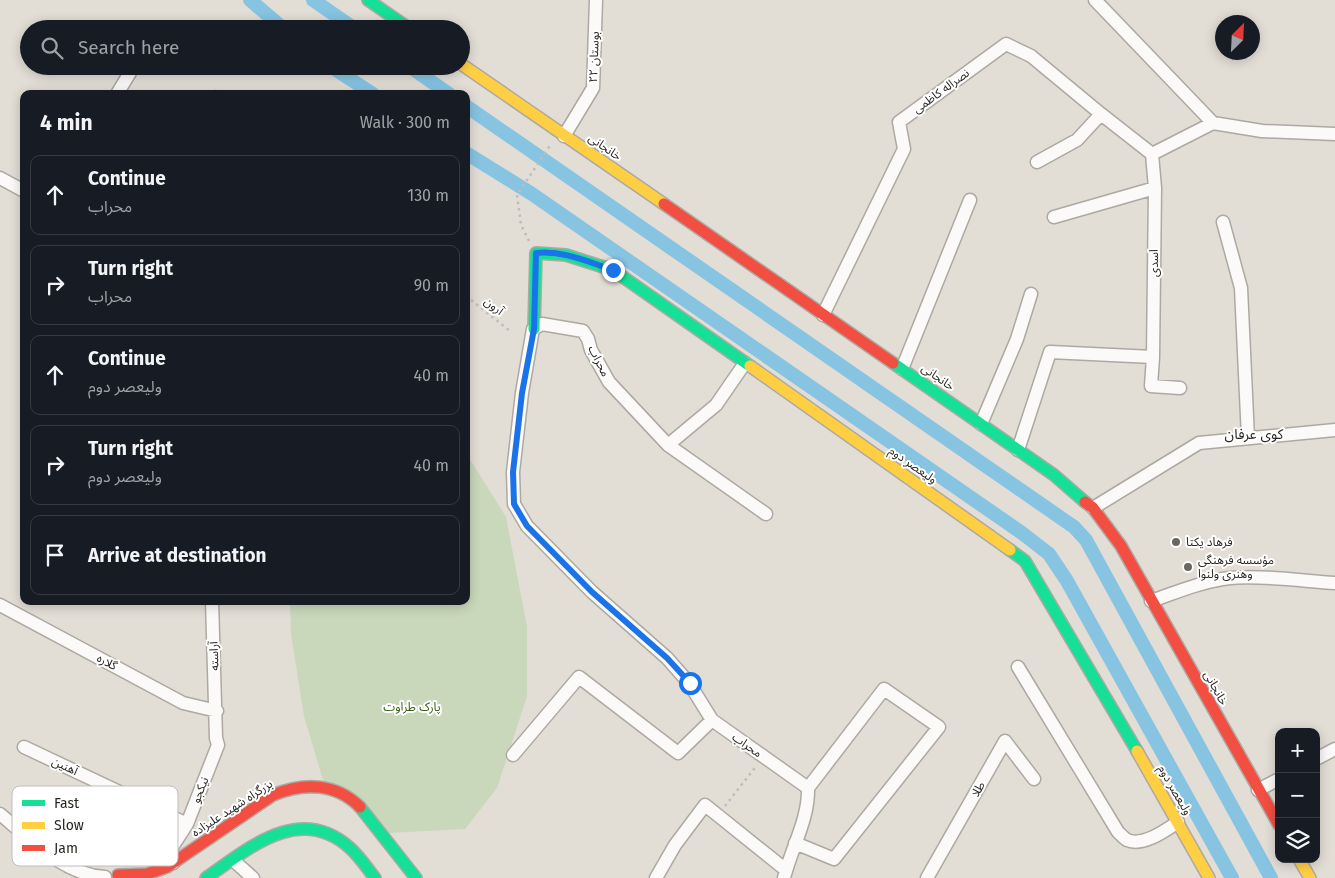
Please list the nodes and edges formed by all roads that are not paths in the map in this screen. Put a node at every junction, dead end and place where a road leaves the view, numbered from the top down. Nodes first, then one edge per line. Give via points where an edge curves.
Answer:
1 (368, 0) edge
2 (596, 0) edge
3 (1095, 0) edge
4 (397, 20) edge
5 (470, 70) edge
6 (129, 75) edge
7 (119, 90) edge
8 (1101, 114) junction
9 (1213, 123) junction
10 (1335, 134) edge
11 (564, 136) junction
12 (1152, 154) junction
13 (1037, 162) dead end
14 (0, 178) edge
15 (1155, 188) junction
16 (20, 189) edge
17 (970, 200) dead end
18 (1054, 216) dead end
19 (1223, 222) dead end
20 (1031, 294) dead end
21 (823, 315) junction
22 (534, 329) junction
23 (1153, 357) junction
24 (745, 363) junction
25 (902, 369) junction
26 (1180, 388) dead end
27 (980, 424) junction
28 (1335, 430) edge
29 (1248, 438) junction
30 (668, 445) junction
31 (1018, 450) junction
32 (1092, 508) junction
33 (766, 514) dead end
34 (1335, 583) edge
35 (1152, 600) junction
36 (0, 605) edge
37 (212, 605) edge
38 (1018, 667) dead end
39 (217, 711) junction
40 (712, 720) junction
41 (24, 747) dead end
42 (1335, 749) edge
43 (513, 754) dead end
44 (1320, 757) edge
45 (1034, 779) dead end
46 (1275, 781) edge
47 (107, 786) edge
48 (808, 788) junction
49 (1258, 790) junction
50 (0, 814) edge
51 (1275, 819) edge
52 (178, 820) edge
53 (1178, 822) junction
54 (12, 824) edge
55 (187, 824) junction
56 (178, 838) edge
57 (795, 843) junction
58 (178, 860) edge
59 (233, 860) junction
60 (1301, 863) edge
61 (70, 866) edge
62 (166, 866) edge
63 (785, 874) edge
64 (108, 877) edge
65 (133, 878) edge
66 (206, 878) edge
67 (252, 878) edge
68 (375, 878) edge
69 (416, 878) edge
70 (656, 878) edge
71 (927, 878) edge
72 (1209, 878) edge
73 (1310, 878) edge

1 - 4 main road
2 - 11 street, بوستان ۲۲ via 593,88
3 - 9 street
5 - 11 main road, خانجانی
6 - 7 street
8 - 12 street, نصراله کاظمی
8 - 13 street via 1077,140
8 - 21 street, نصراله کاظمی via 1031,56 1006,44 899,122 904,149
9 - 10 street via 1262,131
9 - 12 street
11 - 21 main road, خانجانی
12 - 15 street, اسدی
14 - 16 street
15 - 18 street
15 - 23 street, اسدی
17 - 25 street
19 - 29 street via 1240,288
20 - 27 street via 1017,339
21 - 25 main road, خانجانی
22 - 24 main road, ولیعصر دوم via 536,253 548,252 572,256 613,270
22 - 30 street, محراب via 542,324 583,331 609,382
22 - 40 street, محراب via 514,462 514,504 527,526 690,683
23 - 26 street, اسدی via 1151,386
23 - 31 street via 1050,352
24 - 30 street via 716,406
24 - 53 main road, ولیعصر دوم via 1025,561
25 - 27 main road, خانجانی
27 - 31 main road, خانجانی
28 - 29 street
29 - 32 street via 1199,444
30 - 33 street, محراب
31 - 32 main road, خانجانی via 1054,475
32 - 35 main road, خانجانی via 1121,546
34 - 35 street via 1230,578 1198,584
35 - 49 main road, خانجانی
36 - 39 street, گلاره via 183,703
37 - 39 street, آراسته
38 - 53 street via 1118,832 1128,840 1138,841 1152,838
39 - 55 street, نیکجو via 218,745
40 - 43 street via 678,753 579,677
40 - 48 street, محراب
41 - 47 street, آهنین
42 - 44 street
45 - 71 street, طلا via 1005,741
46 - 49 street
48 - 57 street via 808,801
48 - 57 street via 884,689 939,727 834,859
49 - 51 main road, خانجانی
50 - 54 street
52 - 55 street, آهنین
53 - 72 main road, ولیعصر دوم
55 - 56 street, نیکجو
57 - 63 street
58 - 69 main road, بزرگراه شهید علیزاده via 273,795 295,787 315,785 338,791 356,802
59 - 66 main road
59 - 67 street
59 - 68 main road via 268,836 297,828 314,829 342,841 357,854
60 - 73 main road
61 - 64 street via 93,876
62 - 64 main road, بزرگراه شهید علیزاده via 147,874
63 - 70 street via 705,804
64 - 65 main road

